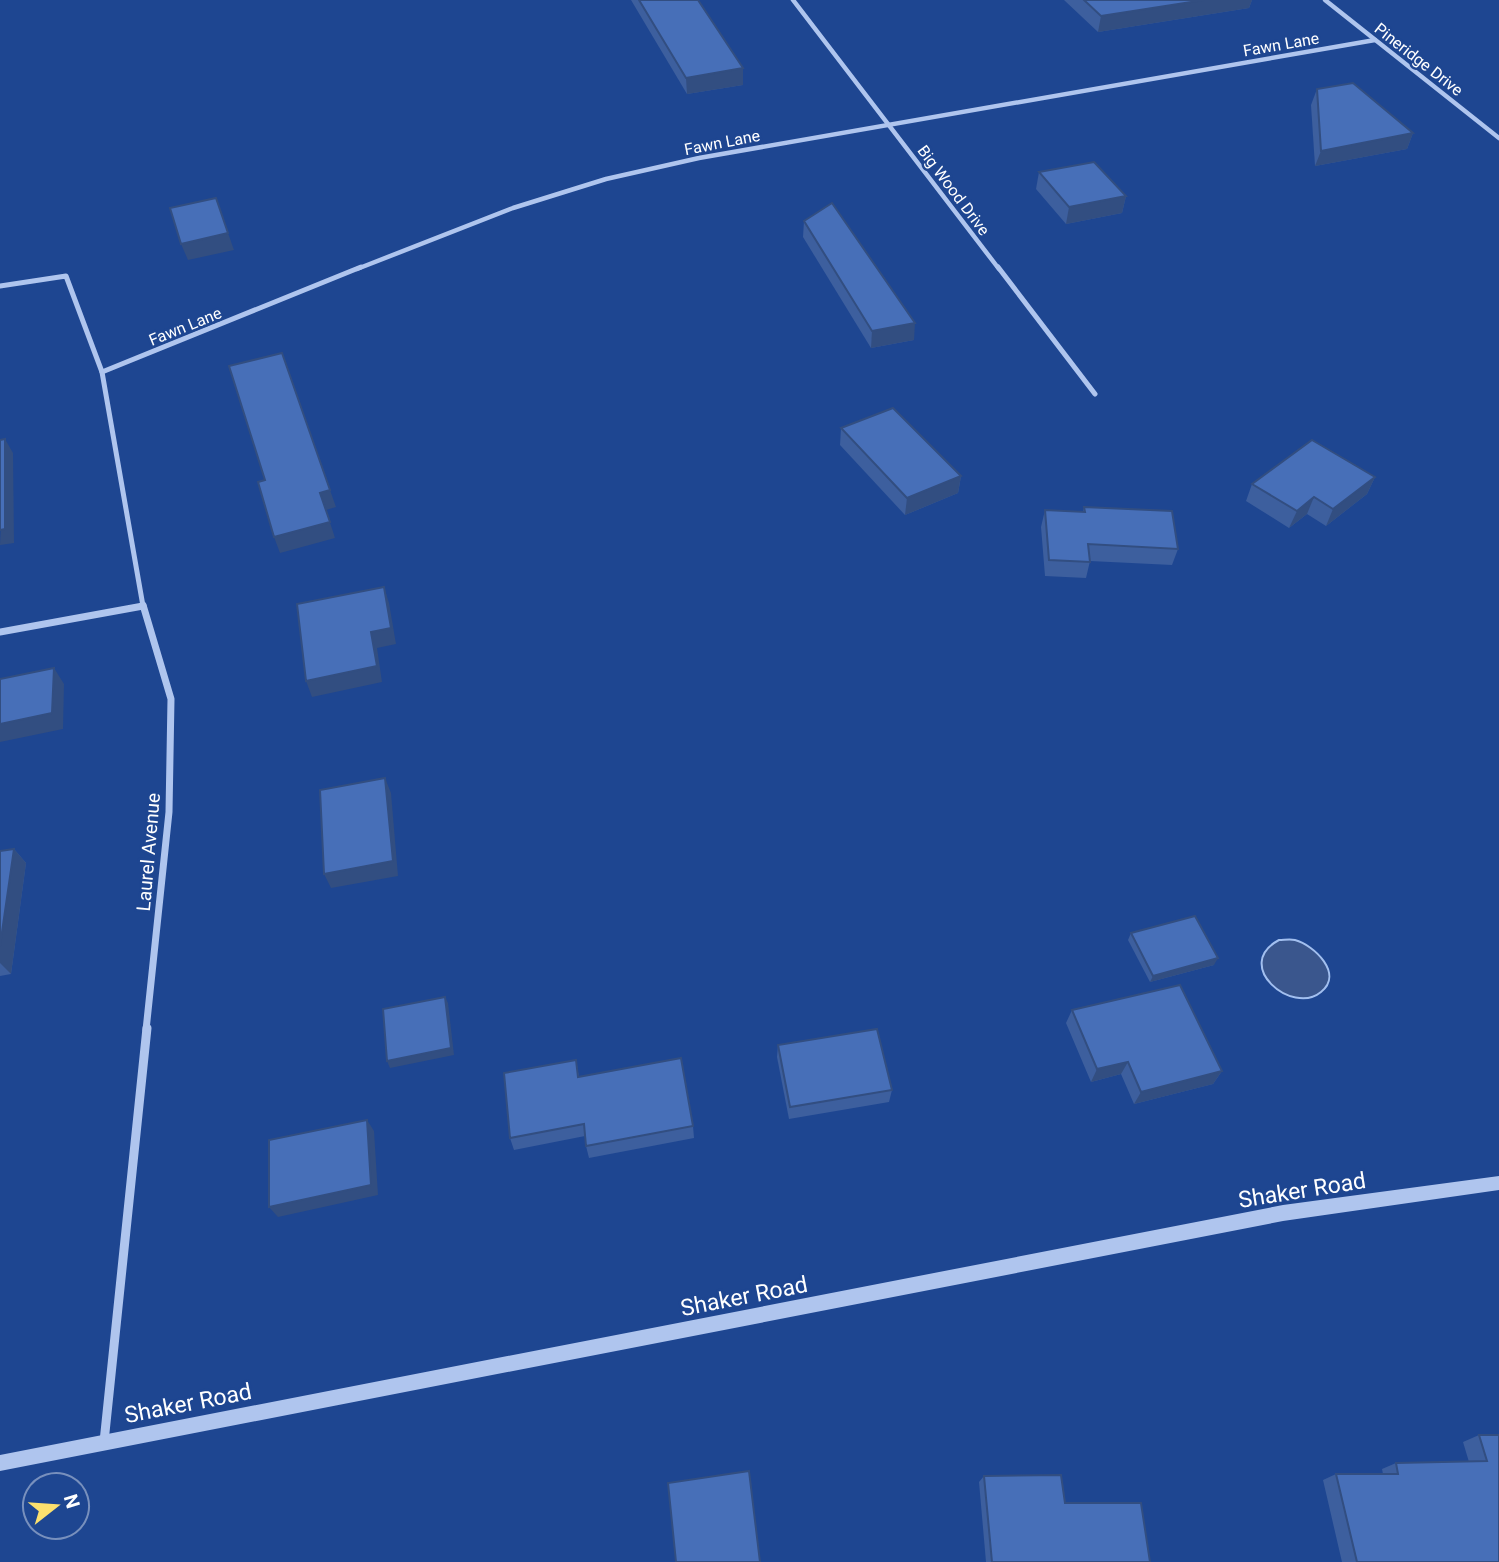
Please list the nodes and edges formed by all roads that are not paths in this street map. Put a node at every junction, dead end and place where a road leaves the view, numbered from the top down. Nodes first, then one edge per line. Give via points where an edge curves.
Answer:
1 (793, 0) edge
2 (1325, 0) edge
3 (1376, 40) junction
4 (888, 124) junction
5 (1499, 138) edge
6 (0, 286) edge
7 (102, 372) junction
8 (1095, 394) dead end
9 (143, 606) junction
10 (0, 632) edge
11 (1499, 1183) edge
12 (104, 1442) junction
13 (0, 1463) edge

1 - 4 street, Big Wood Drive
2 - 3 street, Pineridge Drive
3 - 4 street, Fawn Lane
3 - 5 street, Pineridge Drive
4 - 7 street, Fawn Lane via 699,158 606,179 513,208
4 - 8 street, Big Wood Drive
6 - 7 street, Laurel Avenue via 66,276
7 - 9 street, Laurel Avenue
9 - 10 street
9 - 12 street, Laurel Avenue via 171,699 169,812
11 - 12 street, Shaker Road via 1283,1213
12 - 13 street, Shaker Road

